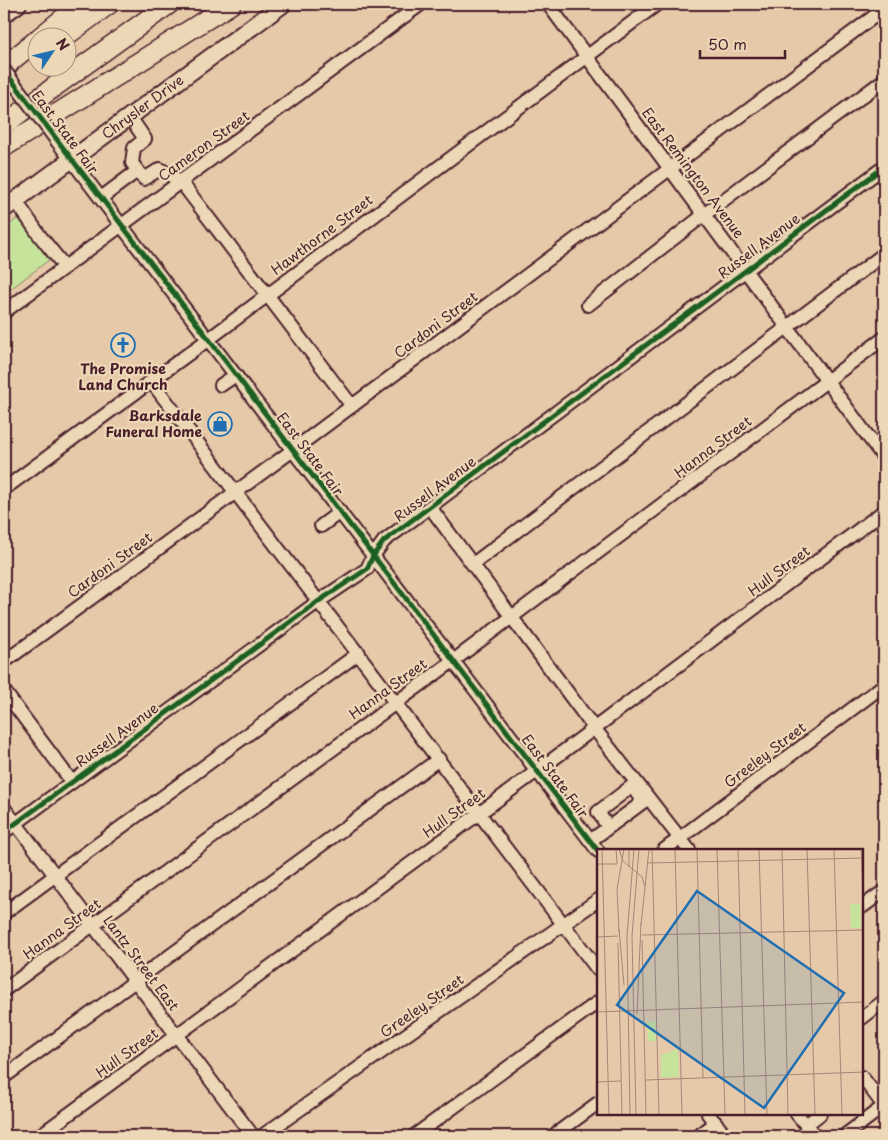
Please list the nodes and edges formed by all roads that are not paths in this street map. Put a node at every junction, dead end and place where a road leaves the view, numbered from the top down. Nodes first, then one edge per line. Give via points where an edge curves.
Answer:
1 (18, 4) edge
2 (81, 4) edge
3 (109, 4) edge
4 (170, 4) edge
5 (231, 4) edge
6 (283, 4) edge
7 (421, 4) edge
8 (548, 4) edge
9 (657, 4) edge
10 (884, 8) edge
11 (4, 14) edge
12 (51, 28) edge
13 (76, 28) edge
14 (28, 47) edge
15 (587, 56) junction
16 (28, 62) edge
17 (4, 70) edge
18 (4, 78) edge
19 (884, 80) edge
20 (130, 117) junction
21 (4, 126) edge
22 (4, 147) edge
23 (72, 160) junction
24 (884, 167) edge
25 (670, 169) junction
26 (137, 171) junction
27 (181, 182) junction
28 (101, 198) junction
29 (10, 205) edge
30 (705, 214) junction
31 (122, 226) junction
32 (884, 254) edge
33 (65, 267) junction
34 (746, 270) junction
35 (267, 295) junction
36 (588, 305) dead end
37 (4, 312) edge
38 (788, 327) junction
39 (884, 338) edge
40 (208, 339) junction
41 (236, 375) junction
42 (828, 380) junction
43 (151, 381) junction
44 (221, 385) dead end
45 (352, 406) junction
46 (293, 450) junction
47 (884, 458) edge
48 (4, 489) edge
49 (235, 492) junction
50 (430, 506) junction
51 (884, 511) edge
52 (340, 512) junction
53 (321, 526) dead end
54 (373, 556) junction
55 (473, 564) junction
56 (319, 601) junction
57 (512, 616) junction
58 (359, 653) junction
59 (453, 660) junction
60 (4, 662) edge
61 (884, 685) edge
62 (4, 691) edge
63 (396, 702) junction
64 (594, 728) junction
65 (439, 759) junction
66 (538, 770) junction
67 (72, 782) junction
68 (4, 808) edge
69 (480, 813) junction
70 (15, 823) junction
71 (608, 828) dead end
72 (4, 832) edge
73 (680, 838) junction
74 (594, 846) edge
75 (665, 849) edge
76 (688, 849) edge
77 (55, 876) junction
78 (884, 890) edge
79 (597, 901) edge
80 (863, 906) edge
81 (4, 913) edge
82 (93, 925) junction
83 (564, 925) junction
84 (597, 969) edge
85 (135, 981) junction
86 (4, 990) edge
87 (884, 1001) edge
88 (597, 1003) edge
89 (863, 1017) edge
90 (177, 1035) junction
91 (4, 1077) edge
92 (863, 1080) edge
93 (597, 1104) edge
94 (884, 1106) edge
95 (798, 1115) edge
96 (819, 1115) edge
97 (712, 1118) edge
98 (806, 1125) junction
99 (39, 1136) edge
100 (254, 1136) edge
101 (262, 1136) edge
102 (414, 1136) edge
103 (553, 1136) edge
104 (698, 1136) edge
105 (726, 1136) edge
106 (815, 1136) edge
107 (844, 1136) edge

1 - 11 main road
2 - 12 highway
3 - 13 highway
4 - 21 highway via 54,86
5 - 22 highway
6 - 20 main road, Chrysler Drive
7 - 27 street, Cameron Street
8 - 15 street, East Remington Avenue
9 - 15 street, Hawthorne Street
10 - 25 street, Cardoni Street
14 - 17 highway
15 - 25 street, East Remington Avenue
15 - 35 street, Hawthorne Street
16 - 18 highway
17 - 23 street, East State Fair, bridge
19 - 30 street
20 - 23 main road, Chrysler Drive
20 - 26 street via 145,139 134,148 132,163
23 - 28 street, East State Fair
23 - 29 main road, Chrysler Drive
24 - 34 street, Russell Avenue
25 - 30 street, East Remington Avenue
25 - 45 street, Cardoni Street
26 - 27 street via 144,180 160,169
26 - 28 street
27 - 31 street, Cameron Street
27 - 35 street
28 - 31 street, East State Fair
29 - 33 street
30 - 34 street, East Remington Avenue
30 - 36 street
31 - 33 street, Cameron Street
31 - 40 street, East State Fair
32 - 38 street
33 - 37 street, Cameron Street
34 - 38 street, East Remington Avenue
34 - 50 street, Russell Avenue
35 - 40 street, Hawthorne Street
35 - 45 street
38 - 42 street, East Remington Avenue
38 - 55 street
39 - 42 street, Hanna Street
40 - 41 street, East State Fair
40 - 43 street, Hawthorne Street
41 - 44 street
41 - 46 street, East State Fair
42 - 47 street, East Remington Avenue
42 - 57 street, Hanna Street
43 - 48 street, Hawthorne Street
43 - 49 street via 183,416
45 - 46 street, Cardoni Street
46 - 49 street, Cardoni Street
46 - 52 street, East State Fair
49 - 56 street
49 - 60 street, Cardoni Street
50 - 54 street, Russell Avenue via 384,541
50 - 55 street
51 - 64 street, Hull Street
52 - 53 street
52 - 54 street, East State Fair
54 - 56 street, Russell Avenue via 367,569
54 - 59 street, East State Fair
55 - 57 street
56 - 58 street
56 - 67 street, Russell Avenue
57 - 59 street, Hanna Street
57 - 64 street
58 - 63 street
58 - 77 street
59 - 63 street, Hanna Street
59 - 66 street, East State Fair
61 - 73 street, Greeley Street
62 - 67 street
63 - 65 street
63 - 82 street, Hanna Street
64 - 66 street, Hull Street
64 - 73 street
65 - 69 street
65 - 85 street
66 - 69 street, Hull Street
66 - 74 street, East State Fair
67 - 70 street, Russell Avenue
68 - 70 street, Lantz Street East
69 - 83 street
69 - 90 street, Hull Street
70 - 72 street, Russell Avenue
70 - 77 street, Lantz Street East
71 - 74 street
73 - 75 street, Greeley Street
73 - 76 street
77 - 81 street
77 - 82 street, Lantz Street East
78 - 80 street
79 - 83 street, Greeley Street
82 - 85 street, Lantz Street East
82 - 86 street, Hanna Street
83 - 84 street
83 - 101 street, Greeley Street
85 - 90 street, Lantz Street East
85 - 91 street
87 - 89 street
88 - 102 street
90 - 99 street, Hull Street
90 - 100 street, Lantz Street East
92 - 94 street
93 - 103 street
94 - 107 street
95 - 98 street
96 - 98 street
97 - 104 street
97 - 105 street
98 - 106 street

